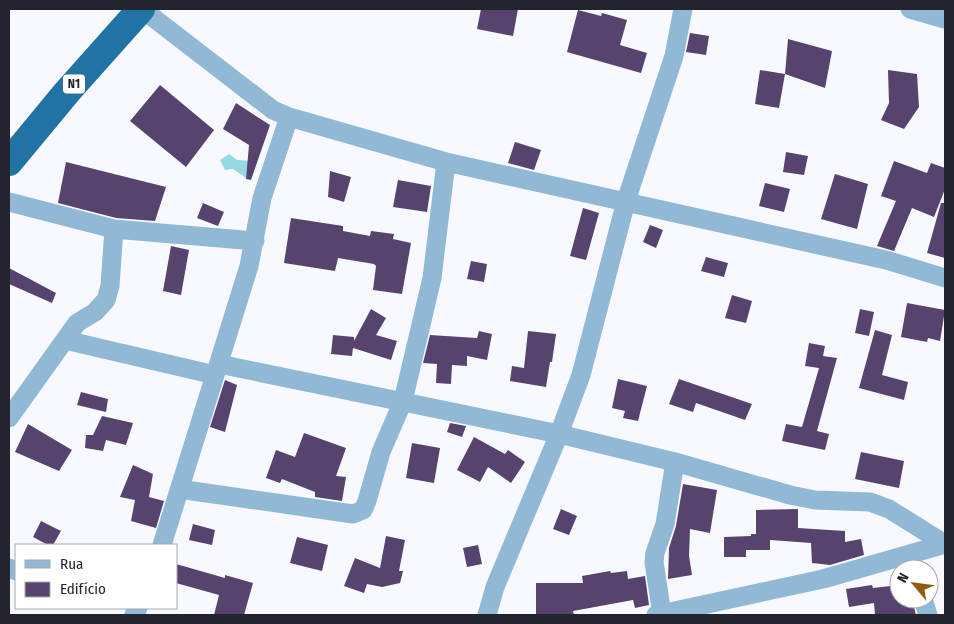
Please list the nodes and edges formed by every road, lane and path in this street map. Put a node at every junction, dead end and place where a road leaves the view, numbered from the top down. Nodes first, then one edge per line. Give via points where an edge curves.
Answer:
1 (142, 9) edge
2 (683, 9) edge
3 (910, 9) edge
4 (945, 20) edge
5 (289, 117) junction
6 (9, 162) edge
7 (446, 162) junction
8 (626, 201) junction
9 (9, 202) edge
10 (114, 228) junction
11 (255, 241) junction
12 (945, 278) edge
13 (65, 340) junction
14 (217, 369) junction
15 (403, 401) junction
16 (9, 418) edge
17 (559, 434) junction
18 (675, 462) junction
19 (179, 489) junction
20 (162, 544) edge
21 (945, 544) edge
22 (914, 559) edge
23 (889, 566) edge
24 (659, 614) edge
25 (487, 615) edge

1 - 5 street via 274,110
1 - 6 highway, N1
2 - 8 street via 674,56
3 - 4 street
5 - 7 street
5 - 11 street via 262,198
7 - 8 street
7 - 15 street via 432,278
8 - 12 street via 886,260
8 - 17 street via 581,375
9 - 10 street
10 - 11 street
10 - 13 street via 106,300 77,324
11 - 14 street
13 - 14 street
13 - 16 street
14 - 15 street
14 - 19 street
15 - 17 street
15 - 19 street via 381,452 367,501 363,510 354,514
17 - 18 street
17 - 25 street via 495,587
18 - 21 street via 790,495 815,500 870,502 889,509
18 - 24 street via 665,524 654,562
19 - 20 street
21 - 22 street
23 - 24 street

